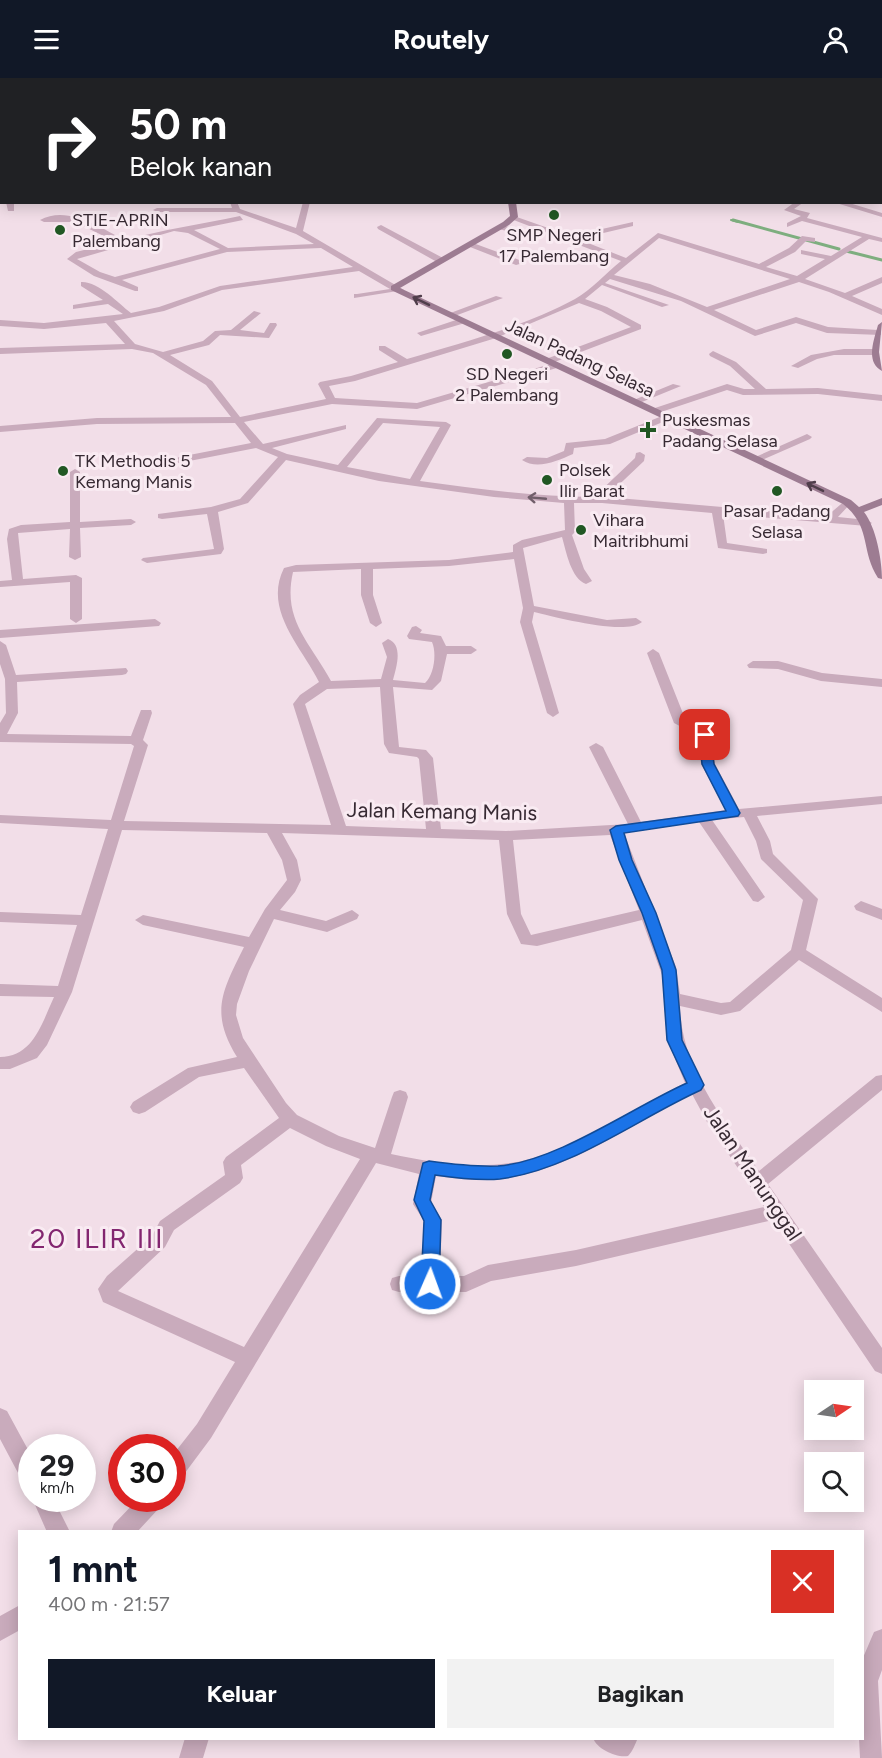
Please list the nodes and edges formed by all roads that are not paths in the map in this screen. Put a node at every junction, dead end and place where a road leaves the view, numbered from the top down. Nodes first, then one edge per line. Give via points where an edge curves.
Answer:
1 (306, 204) edge
2 (512, 204) edge
3 (798, 204) edge
4 (843, 204) edge
5 (235, 206) edge
6 (157, 210) dead end
7 (251, 215) junction
8 (882, 215) edge
9 (514, 217) junction
10 (801, 219) junction
11 (44, 220) dead end
12 (630, 224) dead end
13 (790, 225) dead end
14 (381, 227) dead end
15 (502, 227) junction
16 (185, 230) junction
17 (299, 232) junction
18 (524, 234) dead end
19 (869, 236) junction
20 (569, 239) junction
21 (813, 240) dead end
22 (882, 240) edge
23 (122, 242) junction
24 (473, 245) junction
25 (323, 246) junction
26 (227, 250) junction
27 (804, 252) dead end
28 (829, 258) junction
29 (440, 260) junction
30 (627, 261) junction
31 (519, 263) dead end
32 (363, 268) junction
33 (758, 268) junction
34 (609, 276) junction
35 (115, 279) junction
36 (882, 279) edge
37 (797, 280) junction
38 (599, 284) junction
39 (84, 285) dead end
40 (135, 289) dead end
41 (397, 289) junction
42 (847, 295) junction
43 (357, 296) dead end
44 (499, 298) dead end
45 (579, 300) junction
46 (110, 301) junction
47 (665, 305) dead end
48 (76, 307) dead end
49 (708, 309) junction
50 (882, 312) edge
51 (257, 313) dead end
52 (449, 315) junction
53 (130, 316) junction
54 (108, 320) junction
55 (462, 321) junction
56 (0, 323) edge
57 (273, 325) dead end
58 (880, 329) edge
59 (233, 332) junction
60 (421, 333) dead end
61 (493, 336) junction
62 (132, 346) junction
63 (382, 348) dead end
64 (0, 351) edge
65 (875, 352) junction
66 (165, 354) junction
67 (713, 354) dead end
68 (406, 363) junction
69 (553, 363) junction
70 (795, 366) dead end
71 (882, 368) edge
72 (676, 386) dead end
73 (764, 392) junction
74 (882, 398) edge
75 (332, 401) junction
76 (634, 402) junction
77 (656, 411) junction
78 (667, 417) junction
79 (238, 420) junction
80 (343, 427) dead end
81 (0, 429) edge
82 (807, 437) dead end
83 (260, 446) junction
84 (640, 455) dead end
85 (284, 456) junction
86 (756, 459) junction
87 (179, 460) dead end
88 (527, 460) dead end
89 (340, 470) junction
90 (75, 472) dead end
91 (413, 483) junction
92 (597, 500) junction
93 (568, 501) junction
94 (882, 501) edge
95 (847, 502) junction
96 (212, 510) junction
97 (717, 510) junction
98 (860, 510) junction
99 (162, 516) dead end
100 (828, 520) junction
101 (131, 522) dead end
102 (867, 523) junction
103 (74, 527) junction
104 (566, 534) junction
105 (764, 551) dead end
106 (517, 555) junction
107 (75, 557) dead end
108 (147, 560) dead end
109 (367, 566) junction
110 (882, 576) edge
111 (586, 581) dead end
112 (18, 582) junction
113 (0, 584) edge
114 (529, 608) junction
115 (76, 619) dead end
116 (636, 622) dead end
117 (155, 623) dead end
118 (376, 623) dead end
119 (416, 630) dead end
120 (0, 634) edge
121 (388, 643) dead end
122 (0, 645) edge
123 (442, 650) junction
124 (471, 650) dead end
125 (653, 653) dead end
126 (753, 665) dead end
127 (122, 671) dead end
128 (11, 679) junction
129 (882, 682) edge
130 (386, 683) junction
131 (325, 685) junction
132 (146, 713) dead end
133 (553, 714) dead end
134 (0, 736) edge
135 (136, 741) junction
136 (596, 747) dead end
137 (882, 800) edge
138 (741, 813) junction
139 (703, 817) junction
140 (0, 819) edge
141 (117, 825) junction
142 (638, 827) junction
143 (272, 829) junction
144 (340, 830) junction
145 (616, 830) junction
146 (434, 834) junction
147 (506, 836) junction
148 (758, 897) dead end
149 (861, 906) dead end
150 (270, 913) junction
151 (649, 913) junction
152 (352, 915) dead end
153 (882, 915) edge
154 (0, 917) edge
155 (87, 920) junction
156 (143, 920) dead end
157 (255, 944) junction
158 (798, 952) junction
159 (0, 990) edge
160 (64, 992) junction
161 (671, 998) junction
162 (882, 1006) edge
163 (250, 1060) junction
164 (0, 1063) edge
165 (882, 1081) edge
166 (696, 1085) junction
167 (400, 1097) dead end
168 (139, 1107) dead end
169 (290, 1119) junction
170 (377, 1156) junction
171 (429, 1167) junction
172 (758, 1182) junction
173 (778, 1211) junction
174 (399, 1284) dead end
175 (430, 1284) junction
176 (247, 1358) junction
177 (882, 1365) edge
178 (0, 1418) edge
179 (18, 1452) edge
180 (186, 1455) edge
181 (49, 1512) edge
182 (141, 1512) edge
183 (58, 1530) edge
184 (124, 1530) edge
185 (18, 1617) edge
186 (0, 1630) edge
187 (882, 1640) edge
188 (874, 1680) edge
189 (196, 1740) edge
190 (868, 1746) edge
191 (191, 1758) edge

1 - 17 street
2 - 9 street
3 - 10 street via 788,210 807,216
4 - 8 street
5 - 6 street
5 - 7 street
7 - 16 street
7 - 17 street
9 - 15 street
9 - 20 street
10 - 13 street
10 - 19 street
11 - 23 street via 75,218
12 - 20 street
14 - 29 street
15 - 18 street
15 - 24 street
16 - 23 street via 162,231
16 - 26 street
17 - 25 street
19 - 22 street
19 - 28 street
20 - 30 street
21 - 33 street via 805,238 792,250
23 - 35 street via 71,259
24 - 29 street
24 - 31 street
25 - 26 street
25 - 32 street
26 - 35 street
27 - 28 street
28 - 37 street
29 - 41 street
30 - 33 street via 661,232
30 - 34 street
32 - 41 street
32 - 53 street via 220,288
33 - 37 street
34 - 38 street
34 - 49 street
35 - 40 street
36 - 42 street
37 - 42 street
37 - 49 street
38 - 45 street
38 - 47 street
39 - 46 street
41 - 43 street
52 -> 41 street, Jalan Padang Selasa
42 - 50 street
44 - 52 street
45 - 61 street
45 - 69 street via 638,327
46 - 48 street
46 - 53 street
49 - 58 street via 755,333 796,320 827,330
51 - 59 street
52 - 55 street, Jalan Padang Selasa
53 - 54 street
54 - 56 street via 44,326
54 - 62 street
55 - 60 street
55 - 61 street, Jalan Padang Selasa
57 - 59 street via 266,336
58 - 65 street
59 - 66 street via 214,334 206,343
61 - 68 street
61 - 69 street, Jalan Padang Selasa
62 - 64 street
62 - 66 street
63 - 68 street
65 - 70 street via 828,352
65 - 71 street
66 - 79 street via 209,383
67 - 73 street via 738,368
68 - 75 street via 322,384
69 - 75 street via 424,405
69 - 76 street, Jalan Padang Selasa
72 - 76 street
73 - 74 street via 818,391
73 - 77 street via 725,387
75 - 79 street
76 - 77 street, Jalan Padang Selasa
77 - 78 street, Jalan Padang Selasa
78 - 86 street, Jalan Padang Selasa
78 - 88 street via 607,442 569,445 569,453 550,460
79 - 81 street via 96,421
79 - 83 street
80 - 83 street
82 - 86 street
83 - 85 street
83 - 87 street
84 - 92 street
85 - 89 street
85 - 96 street via 247,498
95 -> 86 street, Jalan Padang Selasa
89 - 91 street
89 - 91 street via 380,420 446,425
90 - 103 street
93 -> 91 street
92 - 93 street
92 - 97 street
93 - 104 street via 571,530
94 - 98 street
95 - 98 street, Jalan Padang Selasa
95 - 100 street
96 - 99 street
96 - 108 street via 217,552
97 - 100 street
97 - 105 street via 722,546
98 - 102 street
100 - 102 street
101 - 103 street
102 - 110 street
103 - 107 street
103 - 112 street via 14,531
104 - 106 street via 518,545
104 - 111 street via 578,570
106 - 109 street via 449,563
106 - 114 street
109 - 118 street via 367,595
109 - 131 street via 296,568 286,572 281,599 287,620
112 - 113 street
112 - 115 street via 76,578
114 - 116 street via 596,623
114 - 133 street via 526,622
117 - 120 street
119 - 123 street via 412,636 437,639
121 - 130 street via 393,657
122 - 128 street
123 - 124 street
123 - 130 street via 435,681 430,686
125 - 138 street via 680,723 706,738 708,764
126 - 129 street via 778,665 821,677
127 - 128 street
128 - 134 street via 12,713
130 - 131 street
130 - 146 street via 391,747 426,758
131 - 144 street via 302,698 299,704
132 - 135 street
134 - 135 street
135 - 141 street via 141,745
136 - 142 street
137 - 138 street, Jalan Kemang Manis
138 - 139 street, Jalan Kemang Manis
138 - 158 street via 763,841 766,856 811,899
139 - 142 street, Jalan Kemang Manis
139 - 148 street
140 - 141 street, Jalan Kemang Manis
141 - 143 street, Jalan Kemang Manis
141 - 155 street
142 - 145 street, Jalan Kemang Manis
143 - 144 street, Jalan Kemang Manis
143 - 150 street via 294,880
144 - 146 street, Jalan Kemang Manis
145 - 147 street, Jalan Kemang Manis
145 - 151 street, Jalan Manunggal
146 - 147 street, Jalan Kemang Manis
147 - 151 street via 514,914 526,940 537,941
149 - 153 street
150 - 152 street via 324,927
150 - 157 street
151 - 161 street, Jalan Manunggal via 669,970
154 - 155 street
155 - 160 street
156 - 157 street
157 - 163 street via 229,1005 230,1023
158 - 161 street via 730,1009
158 - 162 street
159 - 160 street
160 - 164 street via 32,1054
161 - 166 street, Jalan Manunggal via 675,1040
163 - 168 street via 194,1072
163 - 169 street
165 - 172 street
166 - 171 street via 536,1164 499,1173
166 - 172 street, Jalan Manunggal
167 - 170 street
169 - 170 street via 331,1142
169 - 176 street via 232,1162 234,1178 166,1226 157,1242 108,1289 110,1296
170 - 171 street
170 - 176 street
171 - 175 street via 422,1200 433,1220
172 - 173 street, Jalan Manunggal
173 - 175 street via 576,1258 488,1273 466,1284
173 - 177 street, Jalan Manunggal
174 - 175 street
176 - 180 street
178 - 179 street
181 - 183 street
182 - 184 street
185 - 186 street
187 - 188 street
188 - 190 street
189 - 191 street

